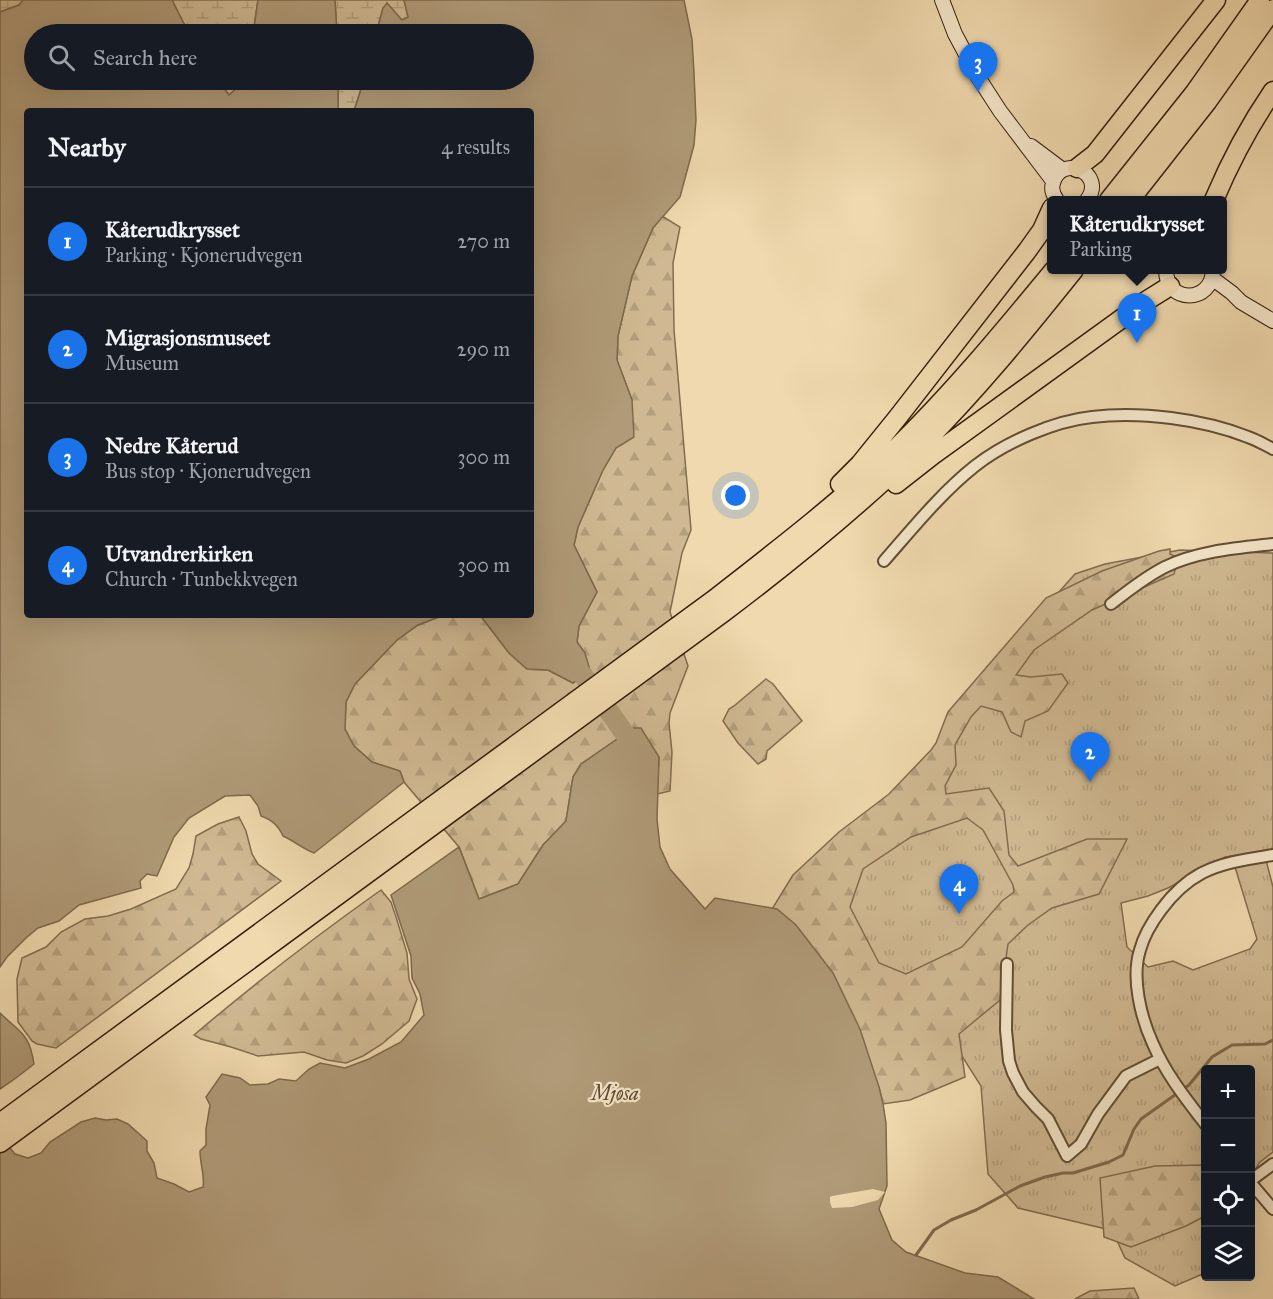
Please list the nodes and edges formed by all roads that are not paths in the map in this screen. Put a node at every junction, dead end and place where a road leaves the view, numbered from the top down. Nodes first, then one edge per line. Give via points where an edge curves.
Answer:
1 (942, 0) edge
2 (1216, 0) edge
3 (1260, 0) edge
4 (1273, 9) edge
5 (1273, 91) edge
6 (1059, 189) edge
7 (1132, 189) edge
8 (1091, 196) edge
9 (1119, 196) edge
10 (1216, 196) edge
11 (1047, 218) edge
12 (1051, 274) edge
13 (1071, 274) edge
14 (1168, 278) edge
15 (1210, 279) edge
16 (1273, 321) edge
17 (1273, 449) edge
18 (811, 534) junction
19 (1273, 544) edge
20 (884, 561) dead end
21 (1111, 604) dead end
22 (1273, 855) edge
23 (1007, 964) dead end
24 (1160, 1059) junction
25 (1201, 1119) edge
26 (12, 1121) edge
27 (0, 1143) edge
28 (1273, 1164) edge
29 (1255, 1178) edge
30 (1255, 1186) edge
31 (1273, 1209) edge

1 - 6 main road via 978,77
2 - 6 highway via 1095,154
3 - 7 highway
4 - 7 highway via 1207,102
5 - 10 highway via 1238,148
6 - 8 main road via 1086,173 1091,181
7 - 9 highway
11 - 18 highway via 1027,251 892,425 838,487
12 - 18 highway via 928,416
13 - 18 highway via 950,416 886,479
14 - 15 main road via 1176,292 1185,295 1198,294
14 - 18 highway via 1137,307 885,493
15 - 16 main road via 1228,299 1241,302
17 - 20 street via 1248,437 1179,419 1119,415 1065,423 1019,439 977,465 927,512
18 - 26 highway via 747,594 574,711
19 - 21 street via 1206,553 1173,564
22 - 24 street via 1222,864 1201,874 1168,900 1149,927 1137,965 1137,990 1151,1042
23 - 24 street via 1009,1061 1023,1092 1048,1119 1067,1156 1081,1144 1126,1076
24 - 25 street
26 - 27 highway
28 - 29 street
30 - 31 street

